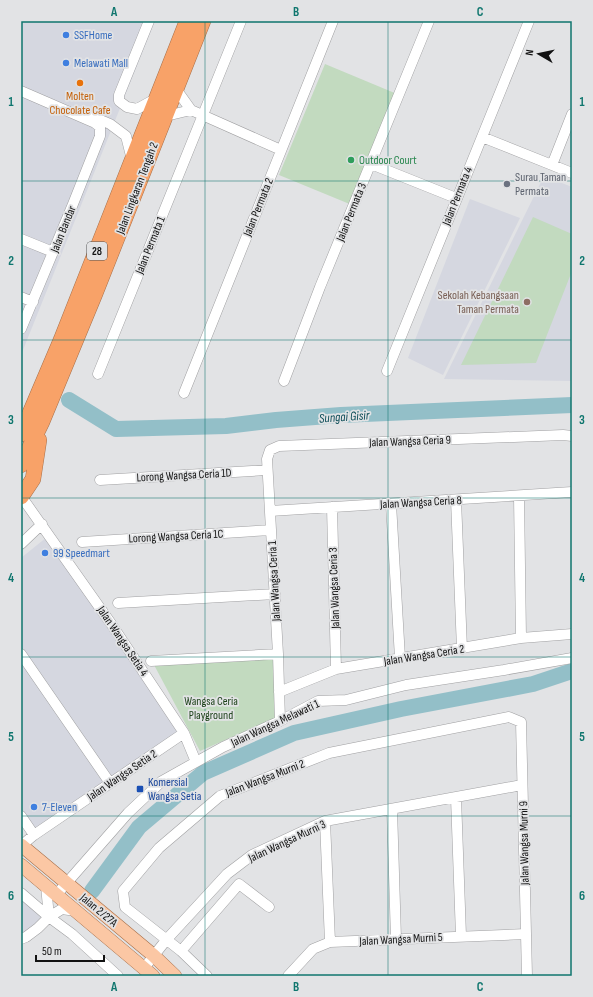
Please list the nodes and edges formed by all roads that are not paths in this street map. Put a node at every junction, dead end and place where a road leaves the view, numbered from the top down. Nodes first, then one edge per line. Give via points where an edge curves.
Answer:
1 (149, 21) edge
2 (187, 21) edge
3 (203, 21) edge
4 (241, 21) edge
5 (333, 21) edge
6 (429, 21) edge
7 (528, 21) edge
8 (176, 89) junction
9 (21, 92) edge
10 (157, 98) junction
11 (47, 102) junction
12 (190, 110) junction
13 (572, 114) edge
14 (203, 115) junction
15 (166, 116) junction
16 (118, 130) junction
17 (100, 132) junction
18 (482, 137) junction
19 (281, 150) junction
20 (132, 162) junction
21 (371, 164) junction
22 (552, 165) junction
23 (572, 173) edge
24 (456, 198) junction
25 (21, 239) edge
26 (53, 252) junction
27 (21, 297) edge
28 (33, 302) junction
29 (21, 329) edge
30 (386, 371) dead end
31 (98, 374) dead end
32 (284, 382) dead end
33 (184, 393) dead end
34 (42, 422) junction
35 (23, 429) edge
36 (572, 436) edge
37 (21, 465) edge
38 (267, 470) junction
39 (100, 480) dead end
40 (572, 492) edge
41 (21, 496) edge
42 (519, 496) junction
43 (456, 500) junction
44 (391, 504) junction
45 (332, 507) junction
46 (270, 511) junction
47 (42, 524) junction
48 (271, 530) junction
49 (82, 542) dead end
50 (21, 544) edge
51 (275, 594) junction
52 (118, 603) dead end
53 (572, 634) edge
54 (521, 638) junction
55 (462, 648) junction
56 (21, 654) edge
57 (278, 654) junction
58 (400, 658) junction
59 (572, 658) edge
60 (151, 661) dead end
61 (336, 669) junction
62 (279, 692) junction
63 (509, 717) joint
64 (280, 721) junction
65 (184, 733) junction
66 (196, 762) junction
67 (110, 783) junction
68 (522, 785) junction
69 (456, 798) junction
70 (392, 809) junction
71 (21, 816) edge
72 (325, 821) junction
73 (34, 835) junction
74 (21, 845) edge
75 (21, 864) edge
76 (227, 874) junction
77 (66, 883) junction
78 (239, 884) junction
79 (52, 890) junction
80 (21, 893) edge
81 (269, 907) dead end
82 (78, 911) junction
83 (49, 917) junction
84 (526, 934) junction
85 (461, 936) junction
86 (21, 939) edge
87 (167, 939) junction
88 (396, 939) junction
89 (330, 942) junction
90 (182, 951) junction
91 (153, 955) junction
92 (148, 972) edge
93 (118, 976) edge
94 (175, 976) edge
95 (207, 976) edge
96 (288, 976) edge
97 (527, 976) edge

1 - 10 street via 119,95 119,101 127,107 137,109
2 - 10 highway, Jalan Lingkaran Tengah 2 / 28
3 - 8 highway, Jalan Lingkaran Tengah 2 / 28
4 - 14 street, Jalan Permata 1
5 - 19 street, Jalan Permata 2
6 - 21 street, Jalan Permata 3
7 - 18 street, Jalan Permata 4
8 - 12 street
8 - 15 highway, Jalan Lingkaran Tengah 2 / 28
9 - 11 street
10 - 20 highway, Jalan Lingkaran Tengah 2 / 28
11 - 16 street via 67,106 110,124
11 - 17 street via 95,123
12 - 14 street
12 - 15 street
13 - 22 street
14 - 19 street
14 - 31 street, Jalan Permata 1
15 - 34 highway, Jalan Lingkaran Tengah 2 / 28
16 - 17 street
16 - 20 street via 126,136
17 - 26 street, Jalan Bandar
18 - 22 street
18 - 24 street, Jalan Permata 4
19 - 33 street, Jalan Permata 2
20 - 35 highway, Jalan Lingkaran Tengah 2 / 28
21 - 24 street
21 - 32 street, Jalan Permata 3
22 - 23 street
24 - 30 street, Jalan Permata 4
25 - 26 street
26 - 28 street, Jalan Bandar
27 - 28 street
28 - 29 street, Jalan Bandar
34 - 37 highway, Jalan Lingkaran Tengah 2 / 28
34 - 41 highway via 32,479
36 - 38 street, Jalan Wangsa Ceria 9 via 563,434 279,446 270,450
38 - 39 street, Lorong Wangsa Ceria 1D
38 - 46 street, Jalan Wangsa Ceria 1
40 - 42 street, Jalan Wangsa Ceria 8
41 - 47 street, Jalan Wangsa Setia 4
42 - 43 street, Jalan Wangsa Ceria 8
42 - 54 street
43 - 44 street, Jalan Wangsa Ceria 8
43 - 55 street
44 - 45 street, Jalan Wangsa Ceria 8
44 - 58 street
45 - 46 street, Jalan Wangsa Ceria 8
45 - 61 street, Jalan Wangsa Ceria 3
46 - 48 street, Jalan Wangsa Ceria 1
47 - 50 street
47 - 65 street, Jalan Wangsa Setia 4
48 - 49 street, Lorong Wangsa Ceria 1C
48 - 51 street, Jalan Wangsa Ceria 1
51 - 52 street
51 - 57 street, Jalan Wangsa Ceria 1
53 - 54 street, Jalan Wangsa Ceria 2
54 - 55 street, Jalan Wangsa Ceria 2
55 - 58 street, Jalan Wangsa Ceria 2
56 - 67 street
57 - 60 street
57 - 62 street, Jalan Wangsa Ceria 1
58 - 61 street, Jalan Wangsa Ceria 2
59 - 64 street, Jalan Wangsa Melawati 1 via 406,685 346,700 318,701
61 - 62 street, Jalan Wangsa Ceria 2
62 - 64 street, Jalan Wangsa Ceria 1
63 - 68 street, Jalan Wangsa Murni 9 via 521,722
63 - 87 street, Jalan Wangsa Murni 2 via 329,753 220,796 159,848 123,891 126,907
64 - 66 street, Jalan Wangsa Melawati 1
65 - 66 street, Jalan Wangsa Setia 4
65 - 67 street, Jalan Wangsa Setia 2
66 - 77 street, Jalan Wangsa Melawati 1 via 162,781 128,812
67 - 73 street, Jalan Wangsa Setia 2
68 - 69 street, Jalan Wangsa Murni 3
68 - 84 street, Jalan Wangsa Murni 9
69 - 70 street, Jalan Wangsa Murni 3
69 - 85 street
70 - 72 street, Jalan Wangsa Murni 3
70 - 88 street
71 - 73 street
72 - 76 street, Jalan Wangsa Murni 3 via 252,856
72 - 89 street
73 - 74 street, Jalan Wangsa Setia 2
74 - 77 main road, Jalan 2/27A
75 - 79 main road, Jalan 2/27A
76 - 78 street
76 - 87 street, Jalan Wangsa Murni 3
77 - 79 street, Jalan Wangsa Melawati 1
77 - 91 main road, Jalan 2/27A
78 - 81 street
78 - 90 street
79 - 82 main road, Jalan 2/27A
79 - 83 street
80 - 83 street
82 - 83 street via 62,909
82 - 92 main road, Jalan 2/27A
83 - 86 street
83 - 93 street via 72,934
84 - 85 street, Jalan Wangsa Murni 5
84 - 97 street, Jalan Wangsa Murni 9
85 - 88 street, Jalan Wangsa Murni 5
87 - 90 street
87 - 91 street, Jalan Wangsa Murni 3
88 - 89 street, Jalan Wangsa Murni 5
89 - 96 street, Jalan Wangsa Murni 5 via 313,949
90 - 95 street
91 - 92 street, Jalan Wangsa Murni 3
91 - 94 main road, Jalan 2/27A

